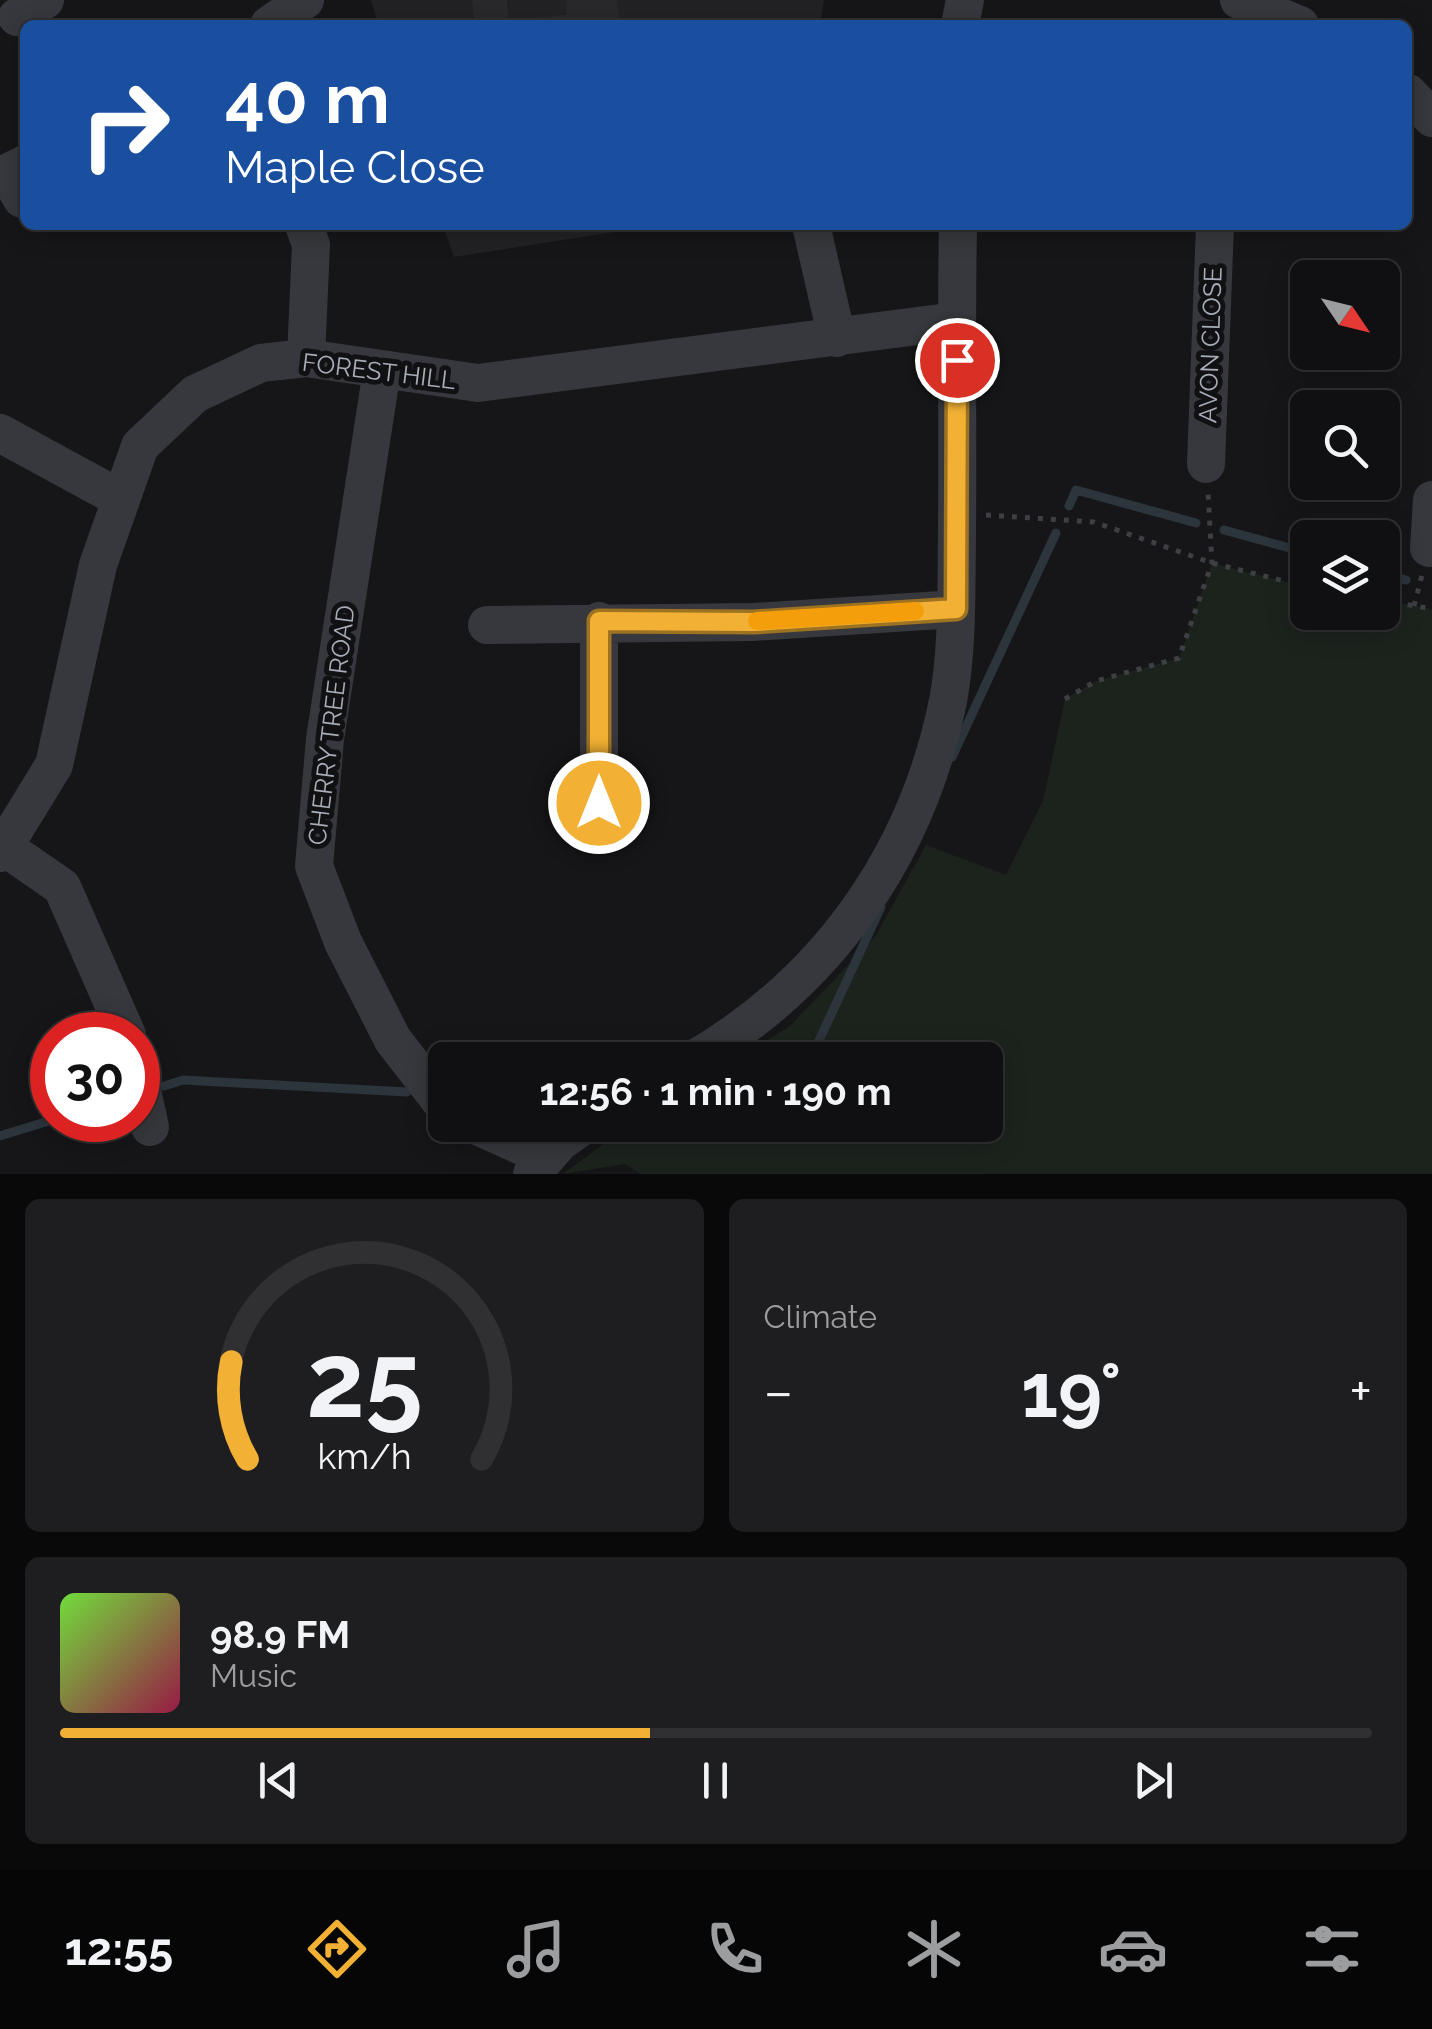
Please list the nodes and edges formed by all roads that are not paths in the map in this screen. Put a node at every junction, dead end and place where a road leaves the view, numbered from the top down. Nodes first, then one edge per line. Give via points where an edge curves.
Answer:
1 (305, 0) edge
2 (1239, 0) edge
3 (277, 20) edge
4 (1283, 20) edge
5 (306, 230) edge
6 (812, 230) edge
7 (958, 230) edge
8 (1215, 230) edge
9 (956, 321) junction
10 (837, 338) junction
11 (306, 358) junction
12 (382, 370) junction
13 (0, 433) edge
14 (1206, 464) road end
15 (121, 499) junction
16 (1432, 500) edge
17 (1429, 548) dead end
18 (956, 609) junction
19 (599, 621) junction
20 (487, 625) dead end
21 (599, 803) dead end
22 (2, 850) edge
23 (117, 1012) edge
24 (724, 1042) edge
25 (428, 1085) edge
26 (502, 1142) edge
27 (565, 1142) edge
28 (539, 1165) edge

1 - 3 street
2 - 4 street
5 - 11 street via 311,246
6 - 10 street
7 - 9 street
8 - 14 street, AVON CLOSE
9 - 10 street, FOREST HILL
9 - 18 street
10 - 12 street, FOREST HILL via 478,383
11 - 12 street, FOREST HILL
11 - 15 street, FOREST HILL via 262,362 194,394 140,446
12 - 25 street, CHERRY TREE ROAD via 325,739 314,866 343,942 393,1040
13 - 15 street
15 - 22 street, FOREST HILL via 98,565 54,765
16 - 17 street
18 - 19 street via 754,622
18 - 24 street via 939,740 912,816 876,886 835,943 785,995
19 - 20 street
19 - 21 street
22 - 23 street via 62,886
26 - 28 street
27 - 28 street

